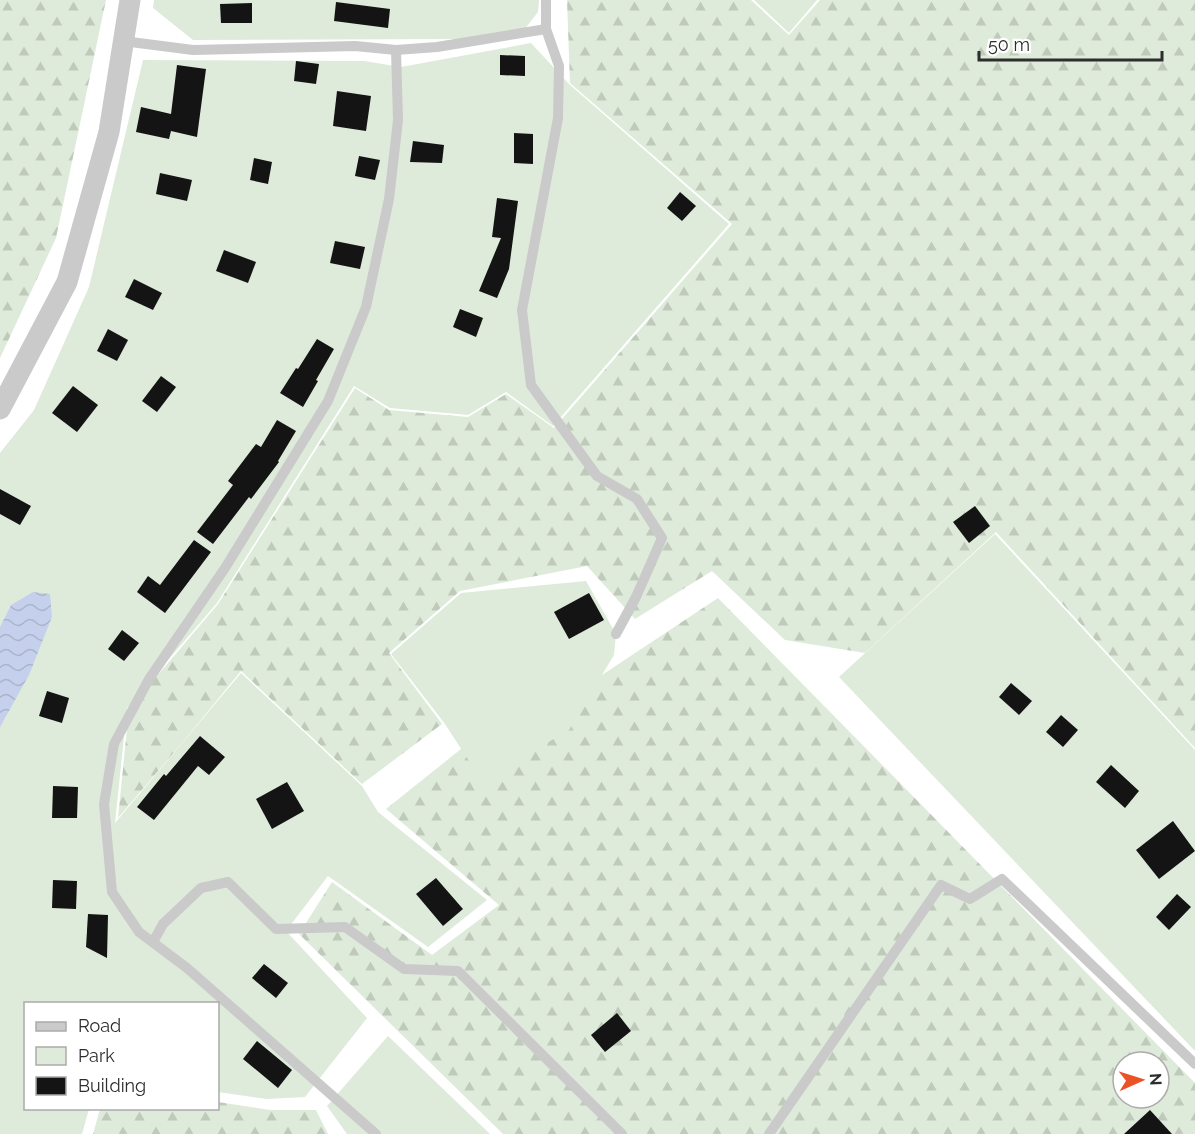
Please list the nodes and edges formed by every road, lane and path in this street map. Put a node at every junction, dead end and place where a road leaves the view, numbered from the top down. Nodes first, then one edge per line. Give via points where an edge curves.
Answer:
1 (130, 0) edge
2 (546, 0) edge
3 (546, 29) junction
4 (123, 41) junction
5 (396, 51) junction
6 (0, 409) edge
7 (616, 634) dead end
8 (153, 942) junction
9 (1195, 1064) edge
10 (376, 1134) edge
11 (622, 1134) edge
12 (769, 1134) edge

1 - 4 street
2 - 3 lane
3 - 5 lane
3 - 7 lane via 559,66 558,118 522,310 531,385 597,476 637,499 662,538
4 - 5 lane via 193,50 354,46
4 - 6 street via 109,132 67,282
5 - 8 lane via 398,120 389,199 366,307 328,400 225,568 149,679 114,744 104,804 112,892 139,932
8 - 10 lane
8 - 11 lane via 164,924 201,888 228,882 276,929 345,927 404,969 458,971
9 - 12 lane via 1002,879 970,899 941,885

